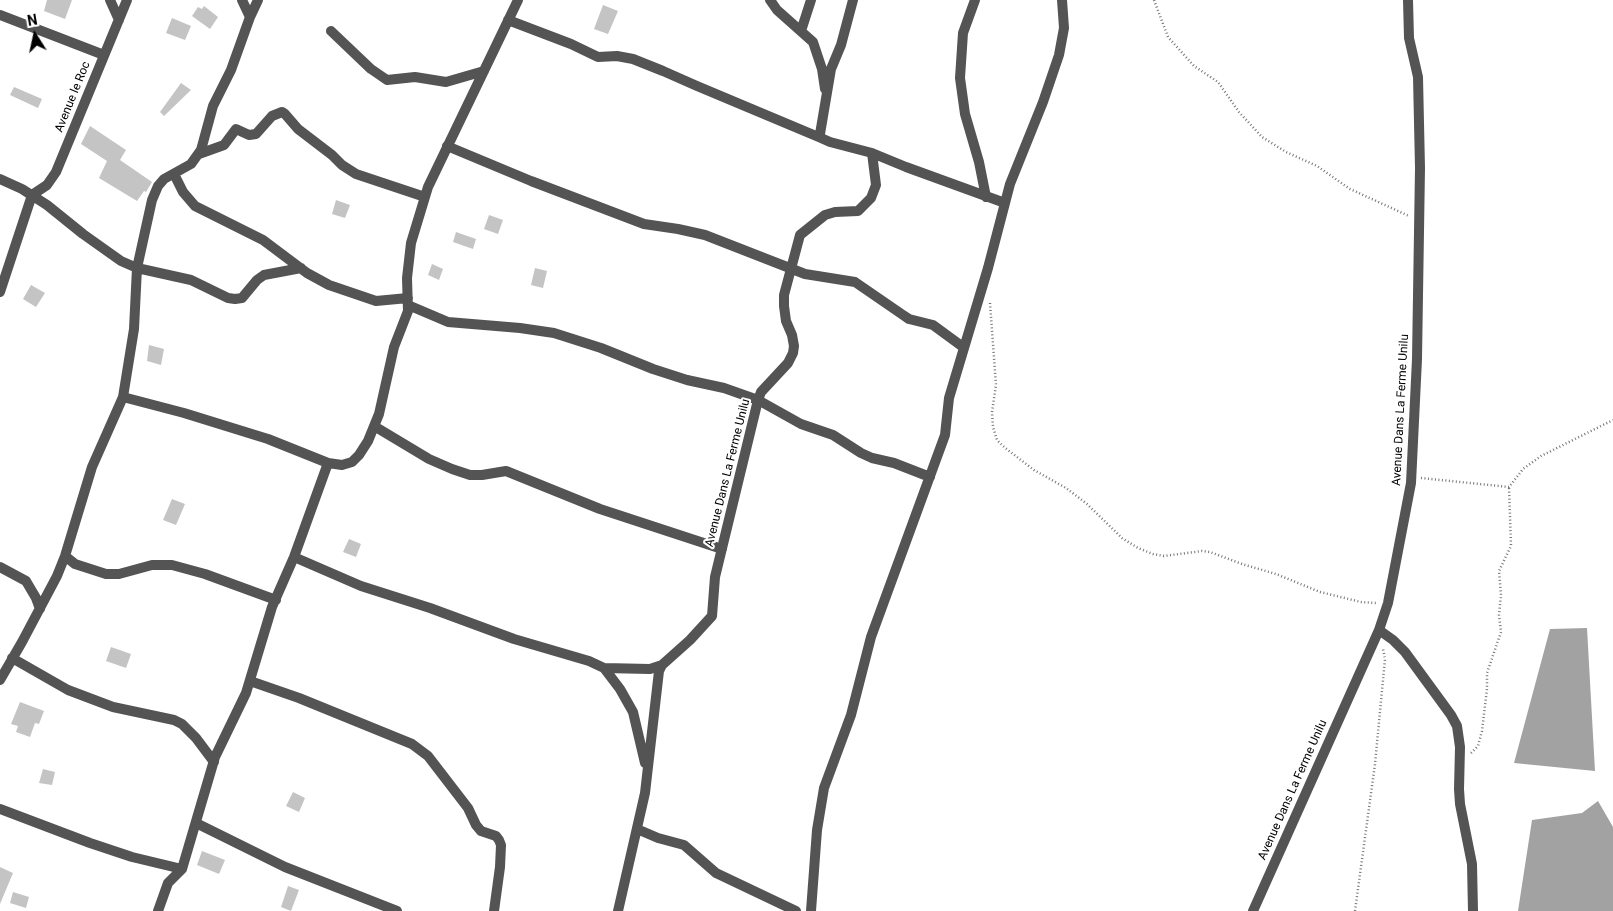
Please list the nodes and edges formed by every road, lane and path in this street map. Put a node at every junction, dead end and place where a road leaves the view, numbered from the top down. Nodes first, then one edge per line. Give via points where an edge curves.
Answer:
1 (110, 0) edge
2 (127, 0) edge
3 (242, 0) edge
4 (258, 0) edge
5 (518, 0) edge
6 (770, 0) edge
7 (811, 0) edge
8 (974, 0) edge
9 (1062, 0) edge
10 (1154, 0) edge
11 (1408, 0) edge
12 (849, 1) edge
13 (0, 15) edge
14 (250, 17) junction
15 (119, 20) junction
16 (508, 20) junction
17 (330, 31) dead end
18 (801, 31) junction
19 (104, 55) junction
20 (484, 71) junction
21 (827, 100) junction
22 (821, 138) junction
23 (447, 146) junction
24 (872, 153) junction
25 (199, 154) junction
26 (174, 174) junction
27 (0, 179) edge
28 (32, 195) junction
29 (425, 197) junction
30 (986, 197) junction
31 (1005, 203) junction
32 (1419, 221) junction
33 (137, 268) junction
34 (301, 268) junction
35 (792, 268) junction
36 (0, 292) edge
37 (990, 297) dead end
38 (408, 301) junction
39 (963, 347) junction
40 (123, 397) junction
41 (758, 400) junction
42 (1613, 420) edge
43 (374, 426) junction
44 (328, 463) junction
45 (1411, 476) junction
46 (930, 477) junction
47 (1508, 487) junction
48 (722, 549) junction
49 (65, 556) junction
50 (294, 557) junction
51 (0, 567) edge
52 (276, 600) junction
53 (1388, 603) junction
54 (40, 609) junction
55 (1377, 633) junction
56 (12, 658) junction
57 (662, 666) junction
58 (604, 668) junction
59 (0, 680) edge
60 (250, 681) junction
61 (214, 762) junction
62 (647, 771) junction
63 (1460, 774) junction
64 (0, 809) edge
65 (196, 824) junction
66 (637, 829) junction
67 (182, 868) junction
68 (158, 911) edge
69 (397, 911) edge
70 (494, 911) edge
71 (618, 911) edge
72 (796, 911) edge
73 (811, 911) edge
74 (1253, 911) edge
75 (1355, 911) edge
76 (1473, 911) edge

1 - 15 street
2 - 15 street, Avenue le Roc
3 - 14 street
4 - 14 street
5 - 16 street
6 - 18 street
7 - 18 street
8 - 30 street via 964,33 960,78 965,114
9 - 31 street via 1064,28 1059,55
10 - 32 path via 1168,37 1194,66 1218,82 1262,137 1316,166 1350,189
11 - 32 street, Avenue Dans La Ferme Unilu via 1409,38 1418,77
12 - 21 street via 841,45 831,69
13 - 19 street
14 - 25 street via 231,70 213,106
15 - 19 street, Avenue le Roc
16 - 20 street
16 - 22 street via 598,57 633,59
17 - 20 street via 387,80 415,77 446,82
18 - 21 street via 816,49
19 - 28 street, Avenue le Roc via 56,172 47,185
20 - 23 street
21 - 22 street
22 - 24 street
23 - 29 street
23 - 35 street via 644,224 705,235
24 - 30 street
24 - 35 street, Avenue Dans La Ferme Unilu via 876,185 872,198 858,212 835,212 810,226 800,235
25 - 26 street via 191,164
25 - 29 street via 224,146 236,129 249,135 256,134 272,116 282,112 298,129 356,174
26 - 33 street via 158,186 152,200
26 - 34 street via 195,206 263,240
27 - 28 street
28 - 33 street via 121,260
28 - 36 street
29 - 38 street via 411,244
30 - 31 street
31 - 39 street
32 - 45 street, Avenue Dans La Ferme Unilu
33 - 34 street via 191,280 235,299 242,298 264,275
33 - 40 street via 134,328
34 - 38 street via 329,285 365,298
35 - 39 street via 816,277 855,282 909,319 933,326
35 - 41 street, Avenue Dans La Ferme Unilu via 784,306 793,353
37 - 53 path via 996,385 992,412 997,440 1034,470 1087,504 1122,538 1153,554 1210,552 1320,592 1361,602
38 - 41 street via 448,322 554,333 653,369
38 - 43 street via 408,311 394,347
39 - 46 street via 949,398 945,435
40 - 44 street via 268,439
40 - 49 street via 92,467
41 - 46 street via 801,424 833,435 872,458
41 - 48 street, Avenue Dans La Ferme Unilu
42 - 47 path via 1541,456 1523,469
43 - 44 street via 364,448 352,462 342,465
43 - 48 street via 434,462 452,469 470,475 506,471 600,509
44 - 50 street
45 - 47 path
45 - 53 street, Avenue Dans La Ferme Unilu
46 - 73 street via 871,637 851,715 824,788
47 - 63 path via 1510,546 1499,571 1500,638 1487,673 1478,746
48 - 57 street, Avenue Dans La Ferme Unilu via 715,577 712,616
49 - 52 street via 75,564 106,574 152,565 172,566 205,574
49 - 54 street
50 - 52 street
50 - 58 street via 360,586
51 - 54 street via 26,581
52 - 60 street
53 - 55 street, Avenue Dans La Ferme Unilu
54 - 56 street
55 - 63 street via 1393,640 1405,652 1451,714 1457,726
55 - 74 street, Avenue Dans La Ferme Unilu
55 - 75 path via 1385,659
56 - 59 street
56 - 61 street via 68,690 113,707 182,724
57 - 58 street via 650,669
57 - 62 street via 656,688
58 - 62 street via 633,712
60 - 61 street
60 - 70 street via 412,744 428,756 468,808 481,831 499,840 500,867
61 - 65 street
62 - 66 street
63 - 76 street via 1460,804 1473,870
64 - 67 street via 115,851
65 - 67 street
65 - 69 street via 285,867
66 - 71 street
66 - 72 street via 684,845 716,873
67 - 68 street via 168,883

